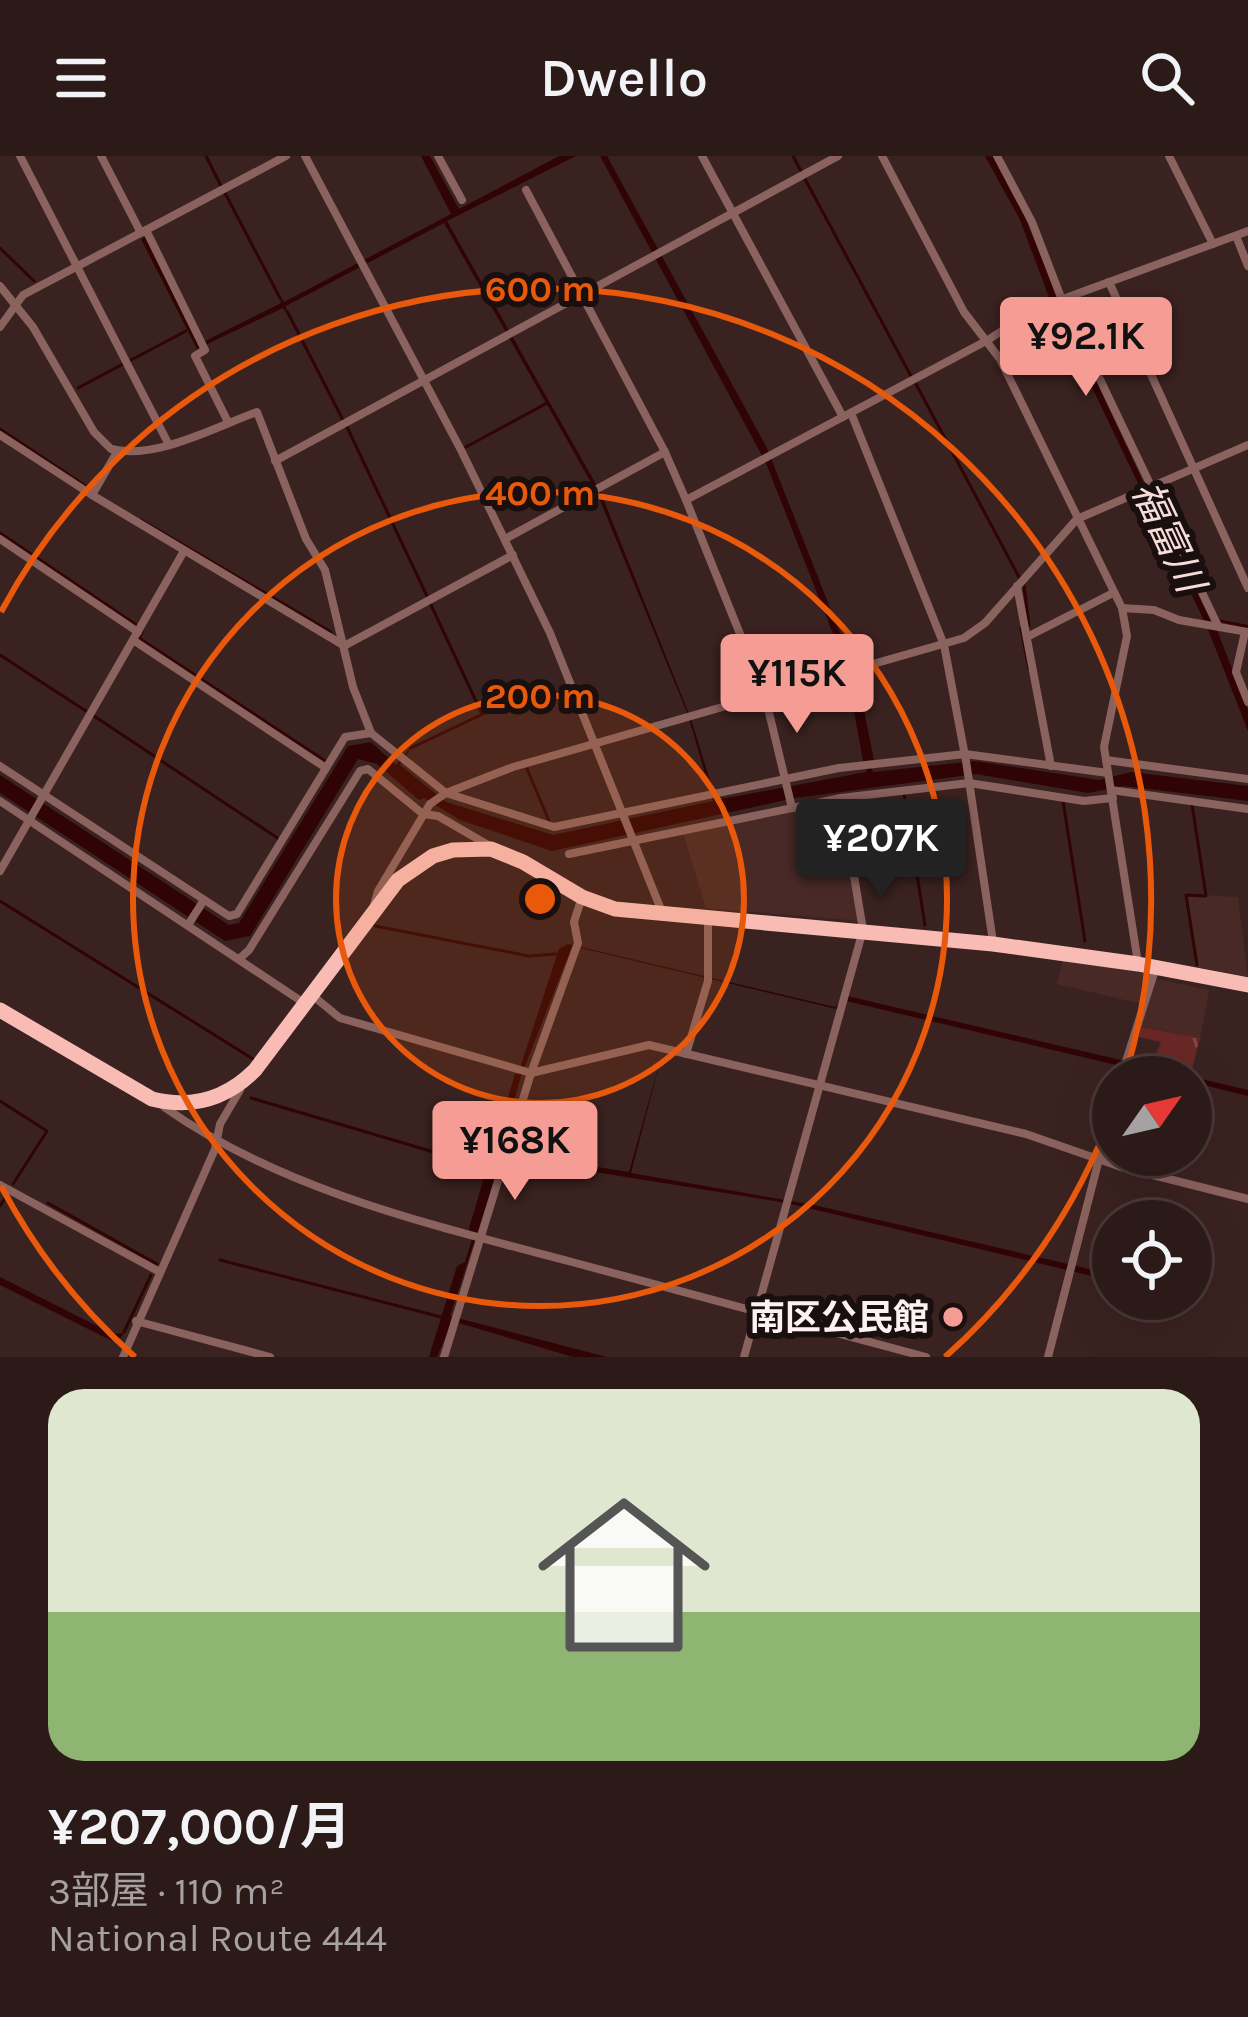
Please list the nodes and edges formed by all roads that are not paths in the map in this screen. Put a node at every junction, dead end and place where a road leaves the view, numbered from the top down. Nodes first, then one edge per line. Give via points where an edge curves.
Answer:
1 (20, 156) edge
2 (101, 156) edge
3 (286, 156) edge
4 (305, 156) edge
5 (438, 156) edge
6 (702, 156) edge
7 (838, 156) edge
8 (882, 156) edge
9 (1169, 156) edge
10 (998, 158) edge
11 (526, 190) dead end
12 (461, 200) dead end
13 (734, 213) junction
14 (1248, 231) edge
15 (143, 232) junction
16 (1238, 241) junction
17 (1214, 244) junction
18 (77, 266) junction
19 (1248, 266) edge
20 (1109, 282) junction
21 (0, 286) edge
22 (581, 296) junction
23 (16, 301) junction
24 (1058, 301) junction
25 (0, 327) edge
26 (988, 340) junction
27 (425, 380) junction
28 (847, 415) junction
29 (228, 422) junction
30 (0, 435) edge
31 (168, 443) junction
32 (1248, 445) edge
33 (116, 452) junction
34 (665, 452) junction
35 (275, 461) junction
36 (1196, 470) junction
37 (1150, 488) junction
38 (92, 495) junction
39 (686, 500) junction
40 (1077, 519) junction
41 (0, 539) edge
42 (506, 539) junction
43 (184, 551) junction
44 (513, 555) junction
45 (1017, 586) junction
46 (1248, 589) edge
47 (1113, 592) junction
48 (1122, 608) junction
49 (1216, 623) junction
50 (1247, 632) edge
51 (136, 636) junction
52 (1027, 637) junction
53 (944, 645) junction
54 (344, 646) junction
55 (765, 696) junction
56 (1248, 702) edge
57 (370, 733) junction
58 (595, 745) junction
59 (966, 758) junction
60 (1106, 760) junction
61 (328, 764) junction
62 (0, 766) edge
63 (1051, 766) junction
64 (1109, 775) junction
65 (1248, 779) edge
66 (969, 780) junction
67 (786, 783) junction
68 (446, 793) junction
69 (1112, 794) junction
70 (42, 796) junction
71 (841, 798) junction
72 (0, 801) edge
73 (791, 804) junction
74 (1248, 809) edge
75 (425, 811) junction
76 (624, 815) junction
77 (30, 818) junction
78 (633, 839) junction
79 (491, 849) junction
80 (569, 854) dead end
81 (0, 871) edge
82 (582, 897) junction
83 (204, 900) junction
84 (371, 912) junction
85 (663, 913) junction
86 (708, 917) junction
87 (188, 925) junction
88 (863, 930) junction
89 (993, 944) junction
90 (239, 959) junction
91 (1138, 964) junction
92 (1156, 969) junction
93 (1248, 986) edge
94 (309, 1000) junction
95 (0, 1010) edge
96 (686, 1054) junction
97 (1128, 1056) edge
98 (524, 1071) junction
99 (246, 1078) junction
100 (819, 1085) junction
101 (152, 1099) junction
102 (217, 1137) junction
103 (1092, 1154) edge
104 (1092, 1176) edge
105 (1157, 1176) edge
106 (0, 1185) edge
107 (1248, 1199) edge
108 (476, 1236) junction
109 (158, 1271) junction
110 (759, 1312) junction
111 (136, 1321) junction
112 (123, 1357) edge
113 (270, 1357) edge
114 (444, 1357) edge
115 (744, 1357) edge
116 (926, 1357) edge
117 (1048, 1357) edge

1 - 18 street
2 - 15 street
3 - 15 street
4 - 27 street
5 - 12 street
6 - 13 street
7 - 13 street
8 - 26 street via 964,313
9 - 17 street
10 - 24 street via 1033,221
11 - 22 street
13 - 22 street
13 - 28 street
14 - 16 street
15 - 18 street
15 - 29 street via 203,345 196,356
16 - 17 street
16 - 19 street
17 - 20 street
18 - 23 street
18 - 31 street
20 - 24 street
20 - 36 street
21 - 23 street
22 - 27 street
22 - 34 street
23 - 25 street
23 - 33 street via 94,432
24 - 26 street
24 - 37 street
26 - 28 street
26 - 40 street
27 - 35 street
27 - 42 street
28 - 39 street
28 - 53 street
29 - 31 street
29 - 35 street via 256,412
30 - 38 street
31 - 33 street
32 - 36 street
33 - 38 street
34 - 39 street
34 - 42 street
35 - 54 street via 325,570
36 - 37 street
36 - 46 street
37 - 40 street
37 - 49 street
38 - 43 street
39 - 55 street
40 - 45 street
40 - 47 street
41 - 51 street
42 - 44 street
43 - 51 street
43 - 54 street
44 - 54 street
44 - 58 street
45 - 52 street
45 - 53 street via 974,633
47 - 48 street
47 - 52 street
48 - 49 street
48 - 60 street via 1127,636
49 - 50 street
50 - 56 street via 1236,672
51 - 61 street
51 - 70 street
52 - 63 street
53 - 55 street
53 - 59 street
54 - 57 street
55 - 58 street
55 - 67 street
57 - 61 street via 345,737
57 - 68 street
58 - 68 street
58 - 76 street
59 - 63 street
59 - 66 street
59 - 67 street via 838,768
60 - 64 street
60 - 65 street
61 - 83 street via 237,914
62 - 70 street
63 - 64 street
64 - 69 street
66 - 69 street via 1084,801
66 - 71 street
66 - 89 street
67 - 73 street
67 - 76 street
68 - 75 street
68 - 76 street via 554,827
69 - 74 street
69 - 91 street
70 - 77 street
70 - 83 street
71 - 73 street
71 - 88 street
72 - 77 street
73 - 78 street
75 - 79 street
75 - 84 street
75 - 90 street via 378,772 360,771
76 - 78 street
77 - 81 street
77 - 87 street
78 - 80 street
78 - 85 street
79 - 82 highway
79 - 84 highway via 433,856
82 - 85 highway
82 - 98 street via 577,946
83 - 87 street
84 - 94 highway
85 - 86 highway
86 - 88 highway
86 - 96 street via 708,978
87 - 90 street
88 - 89 highway
88 - 100 street
89 - 91 highway
90 - 94 street
91 - 92 highway
92 - 93 highway
92 - 97 street
94 - 98 street via 340,1018
94 - 99 highway
95 - 101 highway
96 - 98 street via 649,1046
96 - 100 street
98 - 108 street via 507,1154
99 - 101 highway via 206,1101
99 - 102 street
100 - 103 street
100 - 110 street
101 - 102 street
102 - 108 street via 307,1184
102 - 109 street
104 - 117 street
105 - 107 street
106 - 109 street
108 - 110 street
108 - 114 street
109 - 111 street
110 - 115 street
110 - 116 street
111 - 112 street
111 - 113 street

